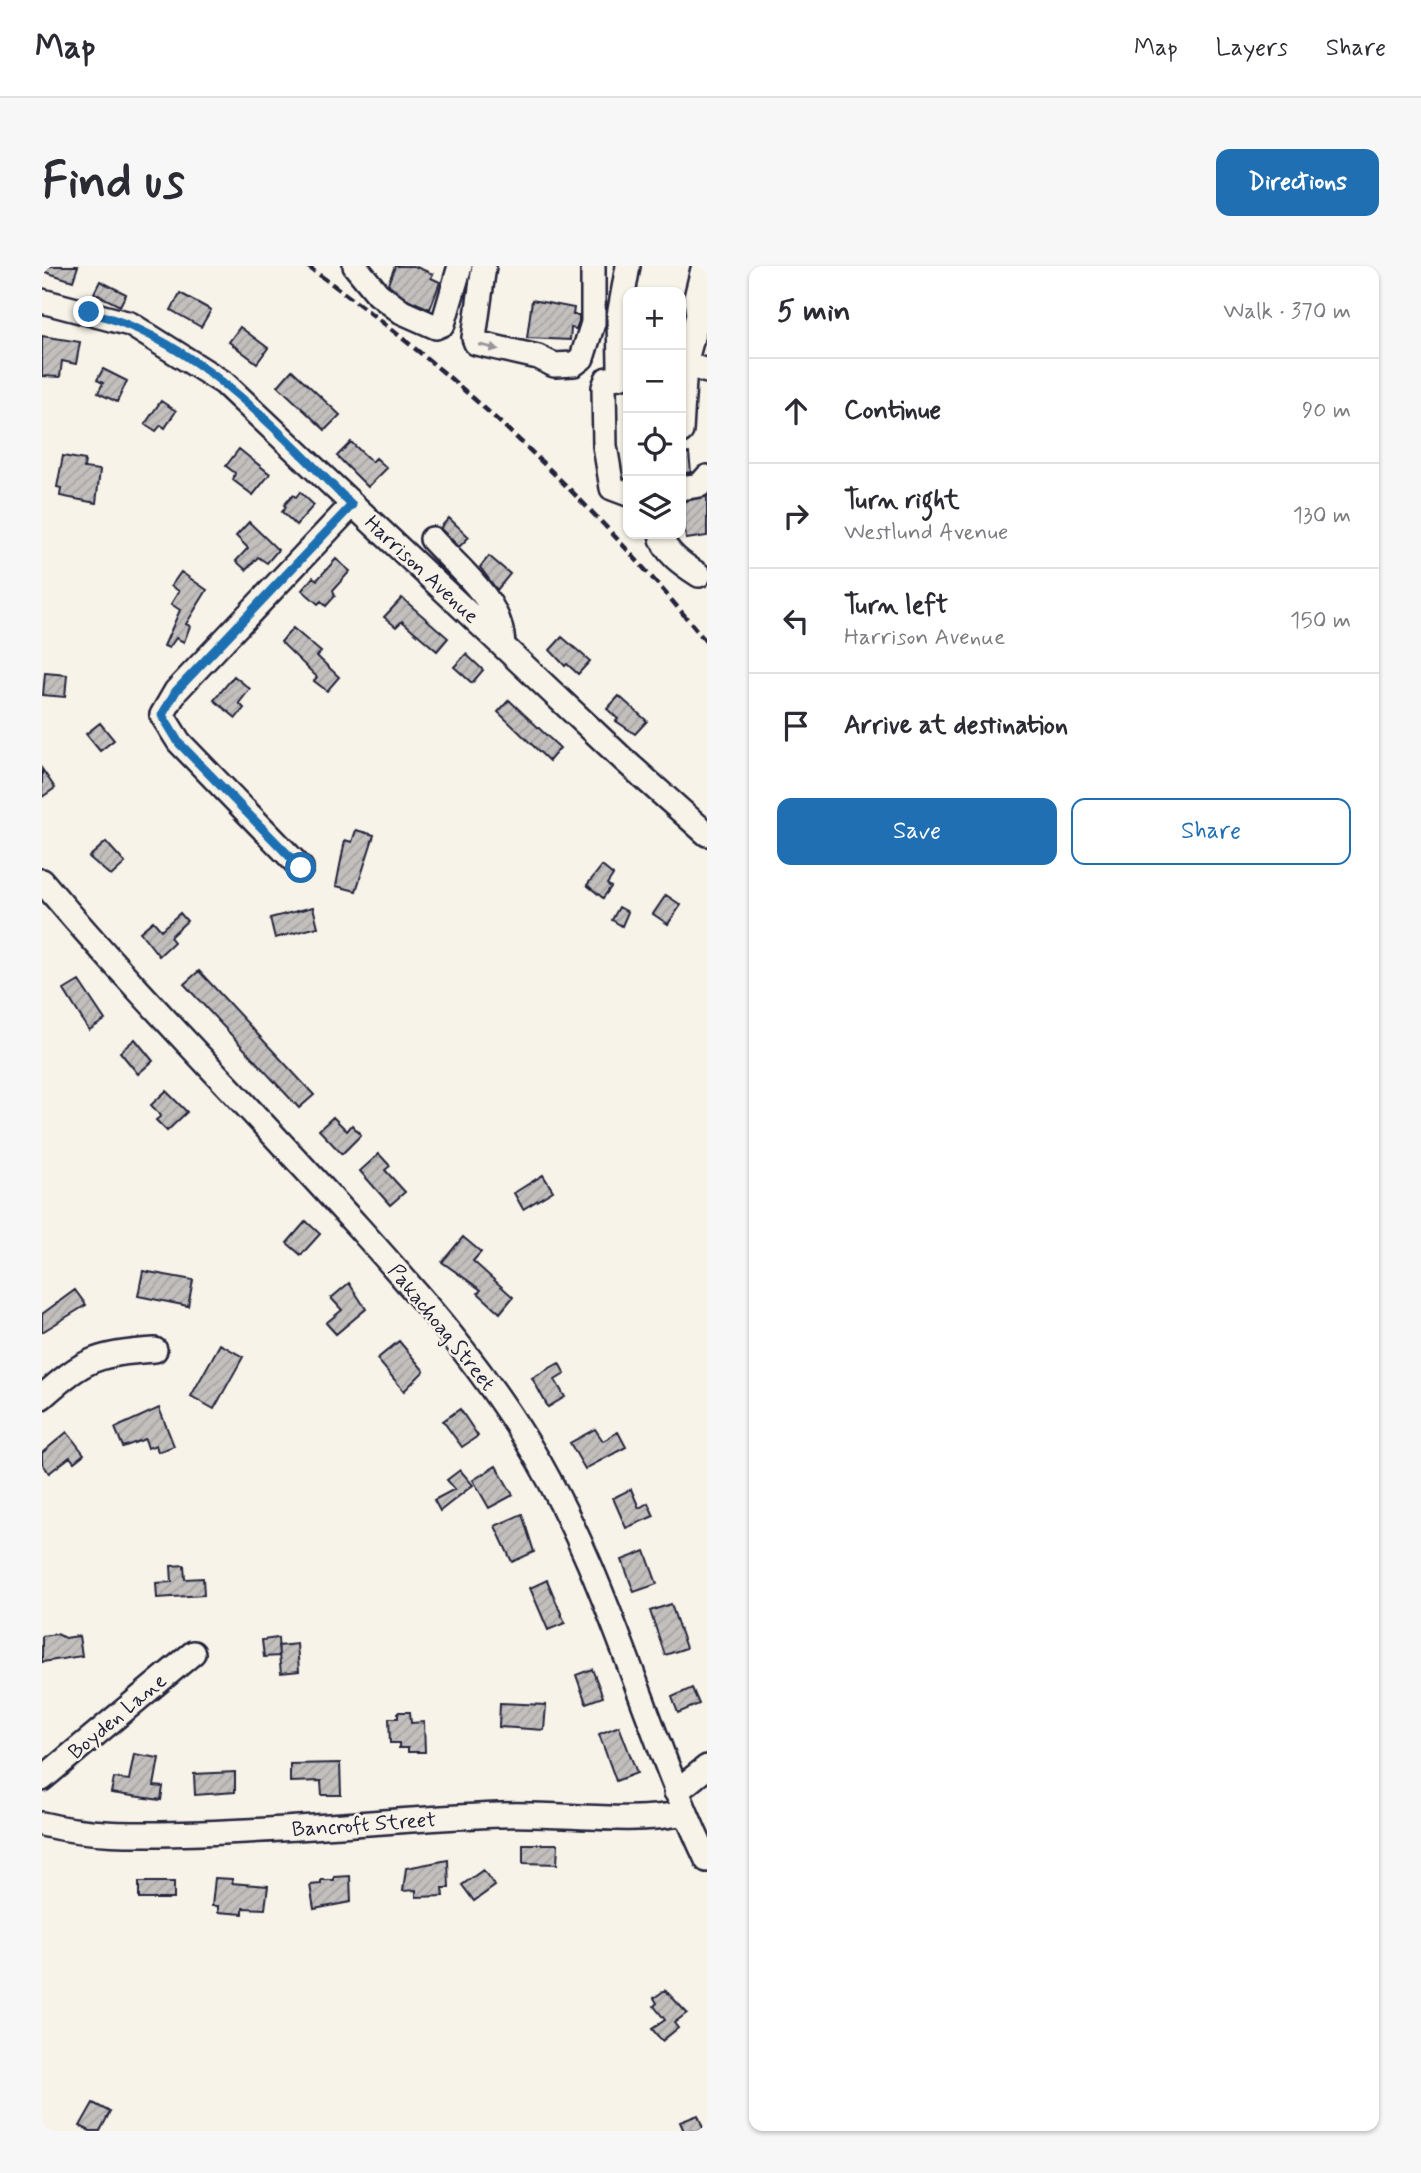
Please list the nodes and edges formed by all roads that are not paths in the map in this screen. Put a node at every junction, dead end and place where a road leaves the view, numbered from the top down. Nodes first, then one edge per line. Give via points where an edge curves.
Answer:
1 (355, 266) edge
2 (460, 266) edge
3 (484, 266) edge
4 (628, 266) edge
5 (698, 268) edge
6 (592, 274) edge
7 (42, 301) edge
8 (703, 309) edge
9 (623, 356) edge
10 (686, 356) edge
11 (538, 357) junction
12 (686, 365) edge
13 (623, 369) edge
14 (707, 371) edge
15 (707, 477) edge
16 (686, 487) edge
17 (623, 492) edge
18 (352, 505) junction
19 (432, 539) dead end
20 (662, 539) edge
21 (704, 575) edge
22 (503, 645) junction
23 (707, 834) edge
24 (301, 868) dead end
25 (42, 881) edge
26 (155, 1350) dead end
27 (42, 1397) edge
28 (193, 1653) dead end
29 (707, 1767) edge
30 (42, 1779) edge
31 (676, 1792) junction
32 (685, 1813) junction
33 (42, 1824) edge
34 (707, 1860) edge

1 - 2 street via 378,294 402,312 436,327 443,324
3 -> 11 street via 476,343
4 - 9 street via 619,316
5 - 8 street via 696,298
6 - 11 street via 577,348 572,354
6 - 11 street via 593,323 584,354 565,366
7 - 18 street, Harrison Avenue via 130,324 201,366 242,398
8 - 10 street
12 - 14 street
13 - 17 street via 620,377 607,379 604,387 605,446 612,488
15 - 16 street via 700,485
18 - 22 street, Harrison Avenue
18 - 24 street via 176,691 162,715 179,743
19 - 22 street via 491,604 502,626
20 - 21 street via 682,565
22 - 23 street, Harrison Avenue
25 - 31 street, Pakachoag Street via 322,1186 478,1367 540,1463 579,1538
26 - 27 street via 95,1358 74,1369
28 - 30 street, Boyden Lane
29 - 31 street
31 - 32 street, Pakachoag Street
32 - 33 street, Bancroft Street via 646,1818 496,1815 142,1834
32 - 34 street, Pakachoag Street

